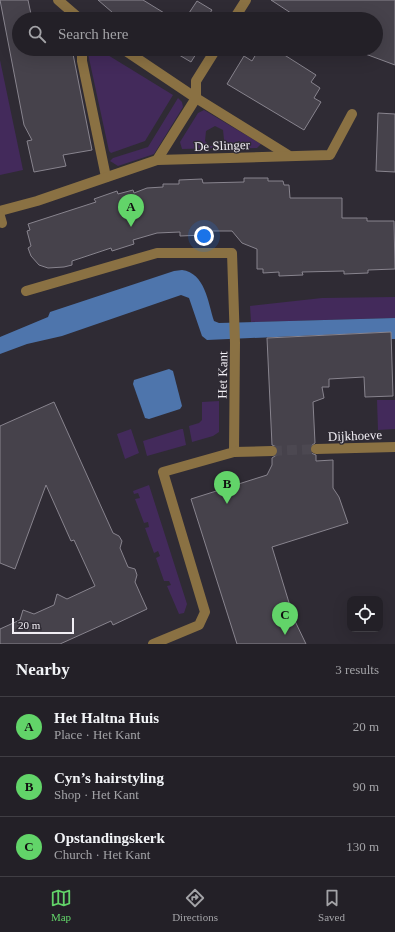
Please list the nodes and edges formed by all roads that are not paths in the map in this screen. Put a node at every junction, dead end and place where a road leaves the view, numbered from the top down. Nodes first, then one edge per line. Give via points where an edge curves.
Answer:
1 (58, 0) edge
2 (246, 0) edge
3 (72, 12) edge
4 (238, 12) edge
5 (82, 56) edge
6 (133, 56) edge
7 (212, 56) edge
8 (196, 98) junction
9 (352, 114) dead end
10 (288, 155) junction
11 (157, 160) junction
12 (106, 177) junction
13 (0, 211) edge
14 (26, 291) dead end
15 (395, 447) edge
16 (316, 449) tunnel mouth
17 (272, 451) tunnel mouth
18 (234, 452) junction
19 (153, 644) edge

1 - 3 street
2 - 4 street
5 - 12 street
6 - 8 street, De Slinger
7 - 8 street via 196,81
8 - 10 street, De Slinger
8 - 11 street
9 - 10 street, De Slinger via 330,155
10 - 11 street, De Slinger
11 - 12 street, De Slinger
12 - 13 street, De Slinger
14 - 18 street, Het Kant via 157,253 232,252 235,318
15 - 16 street, Dijkhoeve
17 - 18 street
18 - 19 street via 163,472 204,612 198,625

